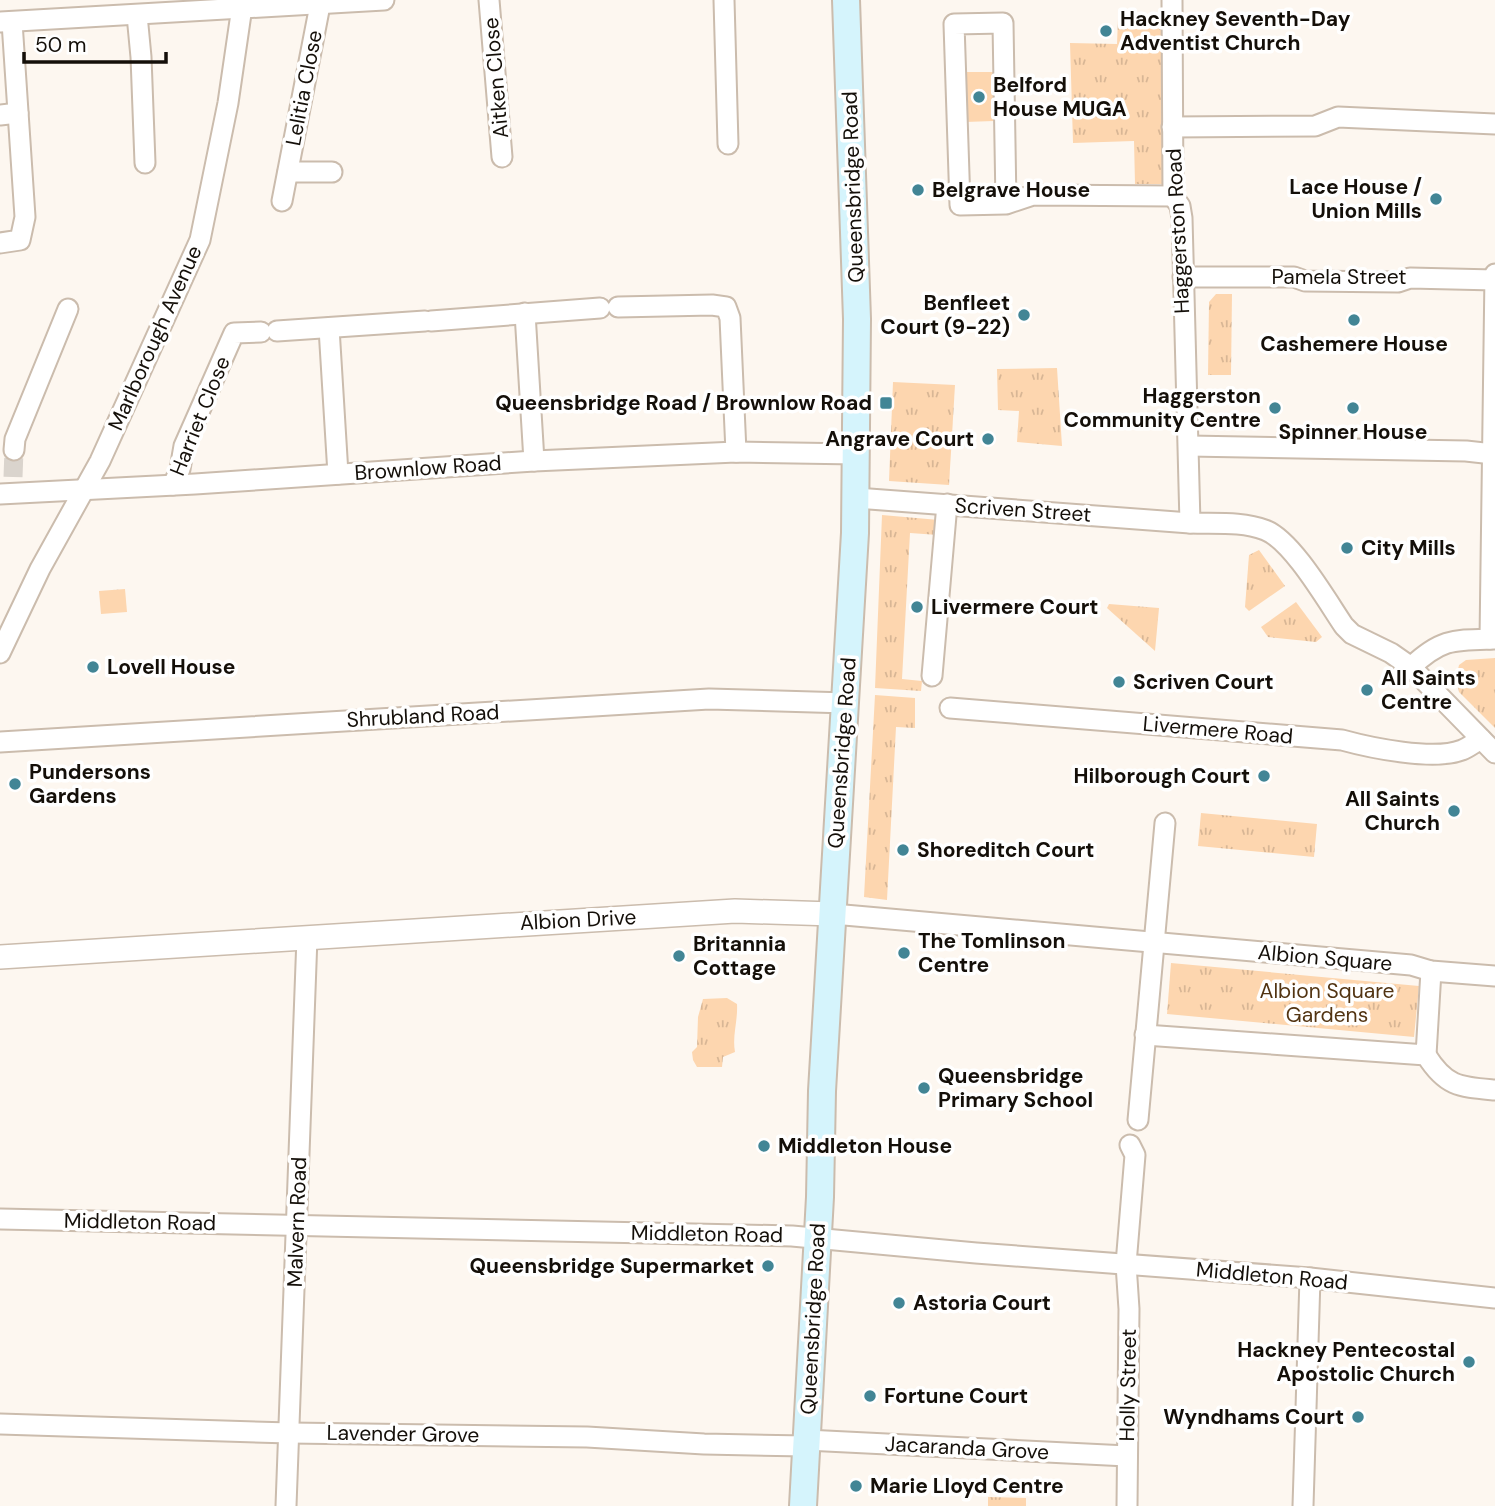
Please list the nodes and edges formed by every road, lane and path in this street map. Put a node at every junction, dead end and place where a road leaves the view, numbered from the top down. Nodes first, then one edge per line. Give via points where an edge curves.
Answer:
1 (384, 0) edge
2 (489, 0) edge
3 (724, 0) edge
4 (846, 0) edge
5 (1172, 0) edge
6 (242, 4) edge
7 (320, 5) junction
8 (137, 15) junction
9 (6, 22) edge
10 (9, 114) edge
11 (1495, 124) edge
12 (1172, 127) junction
13 (728, 144) dead end
14 (502, 157) dead end
15 (145, 163) dead end
16 (288, 172) junction
17 (332, 172) dead end
18 (1173, 196) junction
19 (282, 201) dead end
20 (1006, 204) junction
21 (0, 243) edge
22 (1495, 274) edge
23 (1183, 277) junction
24 (1495, 280) edge
25 (68, 309) dead end
26 (525, 313) junction
27 (330, 328) junction
28 (1189, 446) junction
29 (14, 450) tunnel mouth
30 (736, 452) junction
31 (857, 454) junction
32 (1493, 454) junction
33 (534, 461) junction
34 (338, 474) junction
35 (173, 485) junction
36 (9, 488) edge
37 (83, 489) junction
38 (856, 498) junction
39 (947, 504) junction
40 (1493, 505) edge
41 (1190, 523) junction
42 (1492, 639) edge
43 (0, 653) edge
44 (1411, 667) junction
45 (932, 676) dead end
46 (846, 702) junction
47 (950, 708) dead end
48 (1480, 739) junction
49 (0, 742) edge
50 (1495, 753) edge
51 (1166, 823) dead end
52 (833, 914) junction
53 (307, 937) junction
54 (1155, 942) junction
55 (0, 957) edge
56 (1431, 971) junction
57 (1495, 976) edge
58 (1145, 1035) junction
59 (1426, 1055) junction
60 (1495, 1090) edge
61 (1138, 1120) dead end
62 (1130, 1145) dead end
63 (0, 1219) edge
64 (298, 1224) junction
65 (817, 1238) junction
66 (1126, 1264) junction
67 (1310, 1279) junction
68 (1495, 1298) edge
69 (0, 1424) edge
70 (290, 1433) junction
71 (806, 1443) junction
72 (1127, 1456) junction
73 (286, 1506) edge
74 (803, 1506) edge
75 (1127, 1506) edge
76 (1303, 1506) edge

1 - 7 street
2 - 14 street, Aitken Close
3 - 13 street
4 - 31 main road, Queensbridge Road via 856,248
5 - 12 street, Haggerston Road
6 - 7 street
6 - 8 street
6 - 37 street, Marlborough Avenue via 228,103 200,240
7 - 16 street, Lelitia Close
8 - 9 street
8 - 15 street
9 - 10 street
10 - 21 street via 26,217 20,240
11 - 12 street via 1338,117 1315,126
12 - 18 street, Haggerston Road
16 - 17 street, Lelitia Close
16 - 19 street, Lelitia Close
18 - 20 street via 1033,195
18 - 23 street, Haggerston Road via 1182,218
20 - 20 street via 960,205 954,24 1003,23
22 - 24 street
23 - 24 street, Pamela Street
23 - 28 street, Haggerston Road
24 - 32 street
25 - 29 street
26 - 27 street, Harriet Close
26 - 30 street, Harriet Close via 726,307
26 - 33 street
27 - 34 street
27 - 35 street, Harriet Close via 234,333 184,446
28 - 32 street
28 - 41 street, Haggerston Road
30 - 31 street, Brownlow Road
30 - 33 street, Brownlow Road
31 - 38 main road, Queensbridge Road
32 - 40 street
33 - 34 street, Brownlow Road
34 - 35 street, Brownlow Road
35 - 37 street, Brownlow Road
36 - 37 street, Brownlow Road
37 - 43 street, Marlborough Avenue
38 - 39 street, Scriven Street
38 - 46 main road, Queensbridge Road
39 - 41 street, Scriven Street
39 - 45 street
40 - 42 street
41 - 44 street via 1239,524 1274,534 1352,634
42 - 44 street via 1443,643
44 - 48 street
46 - 49 street, Shrubland Road via 709,699
46 - 52 main road, Queensbridge Road
47 - 48 street, Livermere Road via 1342,740 1373,749 1437,754 1463,750
48 - 50 street
51 - 54 street
52 - 53 street, Albion Drive via 735,911
52 - 54 street, Albion Drive
52 - 65 main road, Queensbridge Road
53 - 55 street, Albion Drive
53 - 64 street, Malvern Road
54 - 56 street, Albion Square via 1411,965
54 - 58 street
56 - 57 street
56 - 59 street
58 - 59 street
58 - 61 street
59 - 60 street via 1446,1080 1459,1087
62 - 66 street via 1135,1155
63 - 64 street, Middleton Road
64 - 65 street, Middleton Road
64 - 70 street, Malvern Road
65 - 66 street, Middleton Road
65 - 71 main road, Queensbridge Road
66 - 67 street, Middleton Road
66 - 72 street, Holly Street
67 - 68 street, Middleton Road
67 - 76 street
69 - 70 street, Lavender Grove
70 - 71 street, Lavender Grove
70 - 73 street, Malvern Road
71 - 72 street, Jacaranda Grove
71 - 74 main road, Queensbridge Road
72 - 75 street, Holly Street

